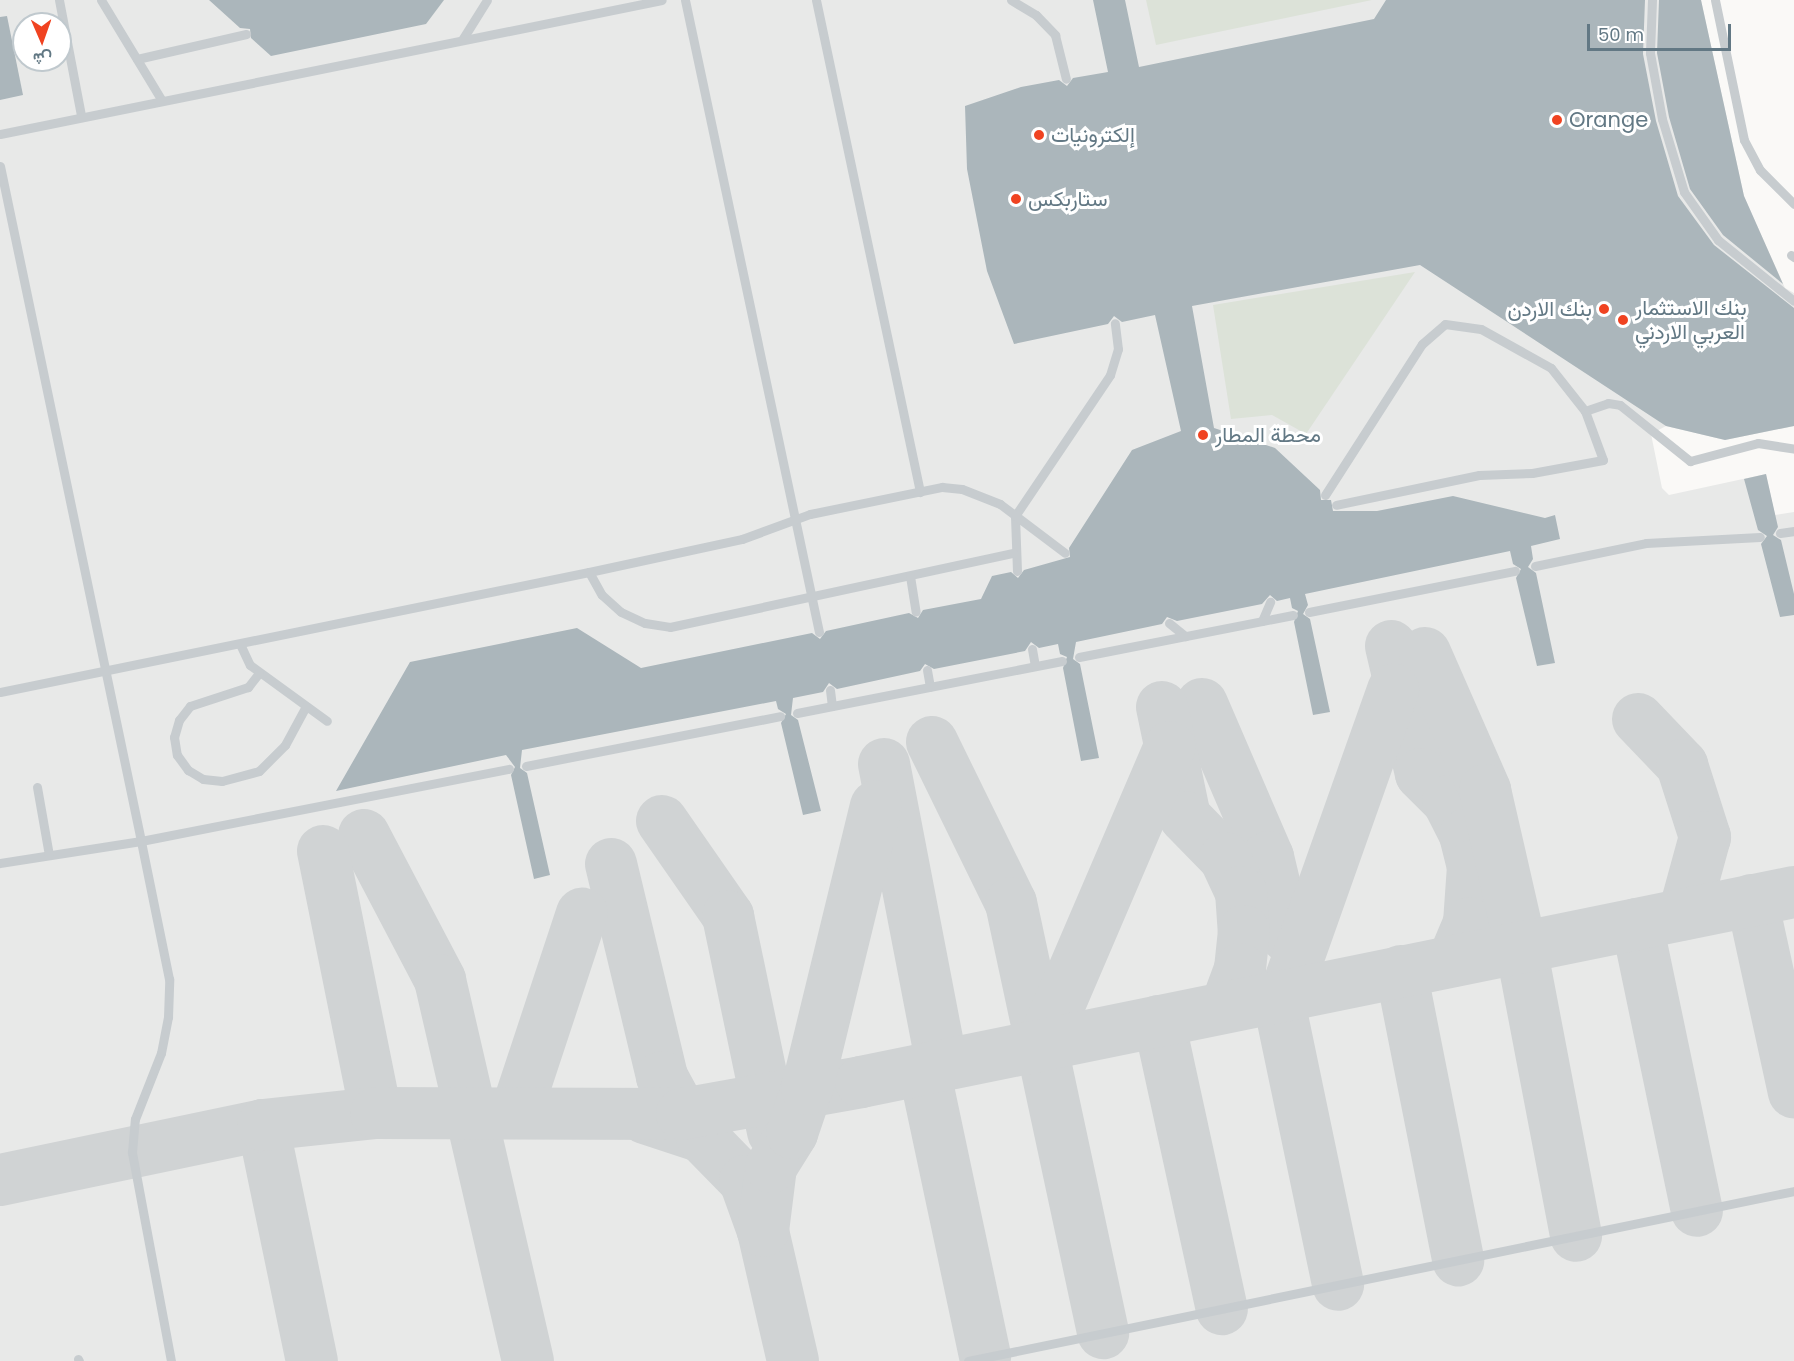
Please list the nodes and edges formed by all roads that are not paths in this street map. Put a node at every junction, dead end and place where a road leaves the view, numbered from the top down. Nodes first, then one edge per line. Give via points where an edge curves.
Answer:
1 (59, 0) edge
2 (101, 0) edge
3 (487, 0) edge
4 (662, 0) edge
5 (685, 0) edge
6 (816, 0) edge
7 (1011, 0) edge
8 (1652, 0) edge
9 (1715, 0) edge
10 (246, 34) dead end
11 (462, 40) junction
12 (137, 59) junction
13 (1066, 79) dead end
14 (161, 99) junction
15 (81, 115) junction
16 (0, 134) edge
17 (0, 166) edge
18 (1794, 204) edge
19 (1794, 301) edge
20 (1115, 323) dead end
21 (1585, 411) junction
22 (1794, 448) edge
23 (920, 492) junction
24 (1325, 495) dead end
25 (1336, 505) dead end
26 (1015, 516) junction
27 (795, 518) junction
28 (1794, 531) edge
29 (1780, 533) dead end
30 (1760, 537) dead end
31 (1013, 553) junction
32 (1065, 554) dead end
33 (1535, 566) dead end
34 (1017, 571) dead end
35 (1515, 571) dead end
36 (589, 572) junction
37 (910, 576) junction
38 (812, 597) junction
39 (1270, 602) dead end
40 (916, 612) dead end
41 (1309, 612) dead end
42 (1293, 615) dead end
43 (1262, 621) junction
44 (1169, 623) dead end
45 (819, 632) dead end
46 (1185, 636) junction
47 (240, 644) junction
48 (1032, 650) dead end
49 (1079, 657) dead end
50 (1062, 661) dead end
51 (1035, 666) junction
52 (105, 670) junction
53 (927, 670) dead end
54 (259, 673) junction
55 (930, 687) junction
56 (830, 690) dead end
57 (0, 692) edge
58 (306, 706) junction
59 (832, 706) junction
60 (797, 713) dead end
61 (780, 716) dead end
62 (327, 721) dead end
63 (526, 766) dead end
64 (509, 769) dead end
65 (36, 788) dead end
66 (141, 841) junction
67 (49, 855) junction
68 (0, 864) edge
69 (1794, 1191) edge
70 (171, 1361) edge
71 (968, 1361) edge

1 - 15 lane
2 - 12 lane
3 - 11 lane
4 - 11 lane
5 - 27 lane
6 - 23 lane
7 - 13 lane via 1036,15 1055,35
8 - 19 lane via 1650,53 1662,119 1684,192 1718,240
9 - 18 lane via 1744,140 1760,170
10 - 12 lane
11 - 14 lane
12 - 14 lane
14 - 15 lane
15 - 16 lane
17 - 52 lane
20 - 26 lane via 1118,349 1110,375
21 - 22 lane via 1608,403 1620,405 1690,461 1758,443
21 - 24 lane via 1551,368 1481,329 1445,324 1422,344
21 - 25 lane via 1603,460 1532,473 1479,476
23 - 26 lane via 962,489 981,494
23 - 27 lane
26 - 31 lane
26 - 32 lane
27 - 36 lane via 742,538
27 - 38 lane
28 - 29 lane
30 - 33 lane via 1646,543
31 - 34 lane
31 - 37 lane
35 - 41 lane
36 - 38 lane via 602,595 621,612 645,623 670,627
36 - 47 lane
37 - 38 lane
37 - 40 lane
38 - 45 lane
39 - 43 lane
42 - 43 lane
43 - 46 lane
44 - 46 lane
46 - 49 lane
47 - 52 lane
47 - 54 lane
48 - 51 lane
50 - 51 lane
51 - 55 lane
52 - 57 lane
52 - 66 lane
53 - 55 lane
54 - 58 lane
54 - 58 lane via 248,687 206,698 190,706 179,720 174,737 177,755 188,770 203,779 222,781 259,771 285,745
55 - 59 lane
56 - 59 lane
58 - 62 lane
59 - 60 lane
61 - 63 lane
64 - 66 lane
65 - 67 lane
66 - 67 lane
66 - 70 lane via 169,979 168,1017 161,1053 135,1119 132,1152
67 - 68 lane
69 - 71 lane

